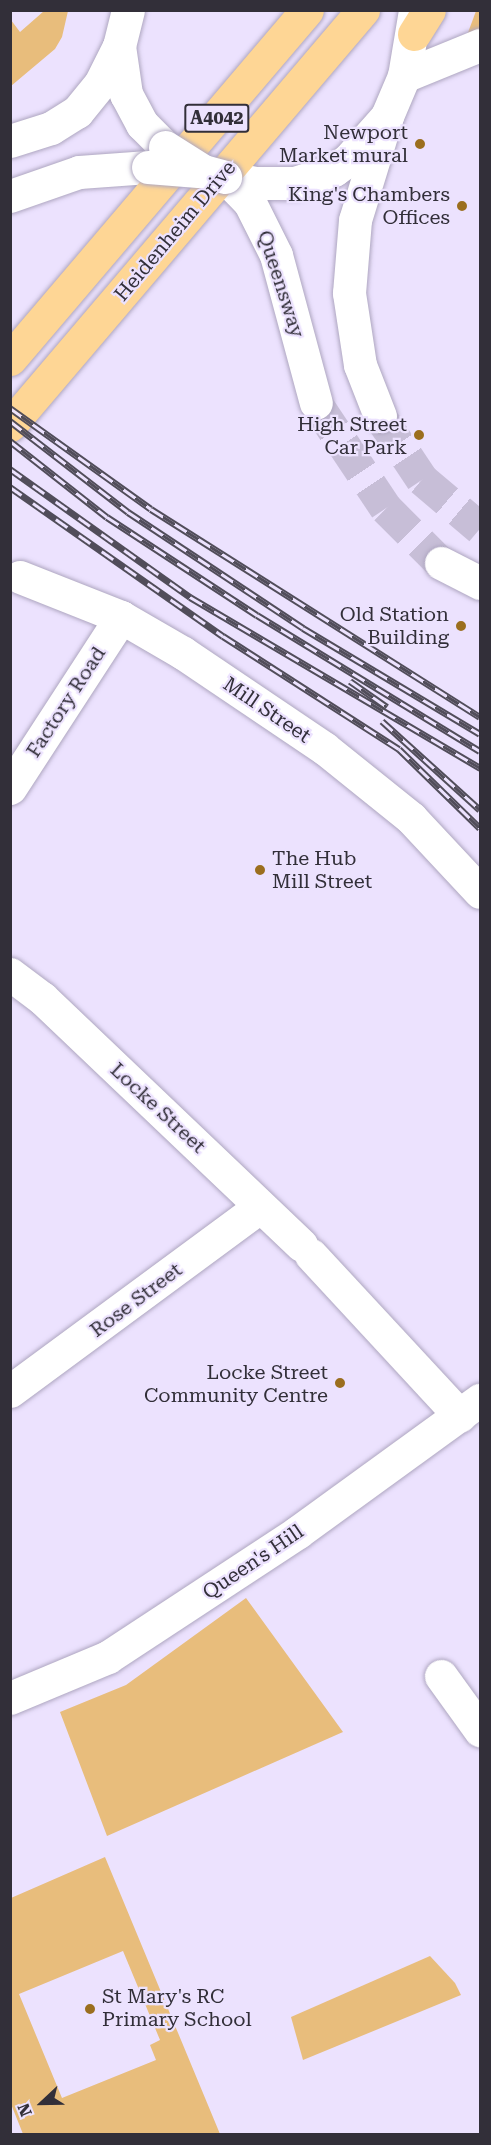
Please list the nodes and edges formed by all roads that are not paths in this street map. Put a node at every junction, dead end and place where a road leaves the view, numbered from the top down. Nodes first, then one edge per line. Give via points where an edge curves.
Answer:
1 (307, 10) edge
2 (363, 10) edge
3 (419, 18) edge
4 (122, 26) edge
5 (480, 45) edge
6 (404, 76) junction
7 (387, 116) junction
8 (10, 141) edge
9 (156, 157) junction
10 (226, 179) junction
11 (10, 196) edge
12 (10, 359) edge
13 (316, 403) tunnel mouth
14 (380, 416) tunnel mouth
15 (10, 426) edge
16 (441, 564) tunnel mouth
17 (20, 577) dead end
18 (480, 583) edge
19 (121, 617) junction
20 (10, 788) edge
21 (480, 892) edge
22 (10, 974) edge
23 (260, 1207) junction
24 (10, 1391) edge
25 (470, 1408) edge
26 (441, 1676) dead end
27 (10, 1698) edge
28 (480, 1730) edge

1 - 12 main road, Heidenheim Drive / A4042
2 - 15 main road, Heidenheim Drive / A4042
3 - 6 main road
4 - 8 main road via 100,84 77,112 51,128
4 - 9 main road via 121,75 132,109
5 - 6 main road
6 - 7 main road
7 - 10 main road via 349,159 334,170 294,183
7 - 14 main road via 355,220 349,293 360,365
9 - 10 main road, bridge
9 - 11 main road via 80,172
10 - 13 main road, Queensway via 258,214 276,255
16 - 18 main road
17 - 19 main road, Mill Street
19 - 20 main road, Factory Road
19 - 21 main road, Mill Street via 183,652 324,748 411,818
22 - 23 main road, Locke Street via 50,1006
23 - 24 main road, Rose Street
23 - 25 main road, Locke Street
25 - 27 main road, Queen's Hill via 298,1532 108,1657
26 - 28 main road

